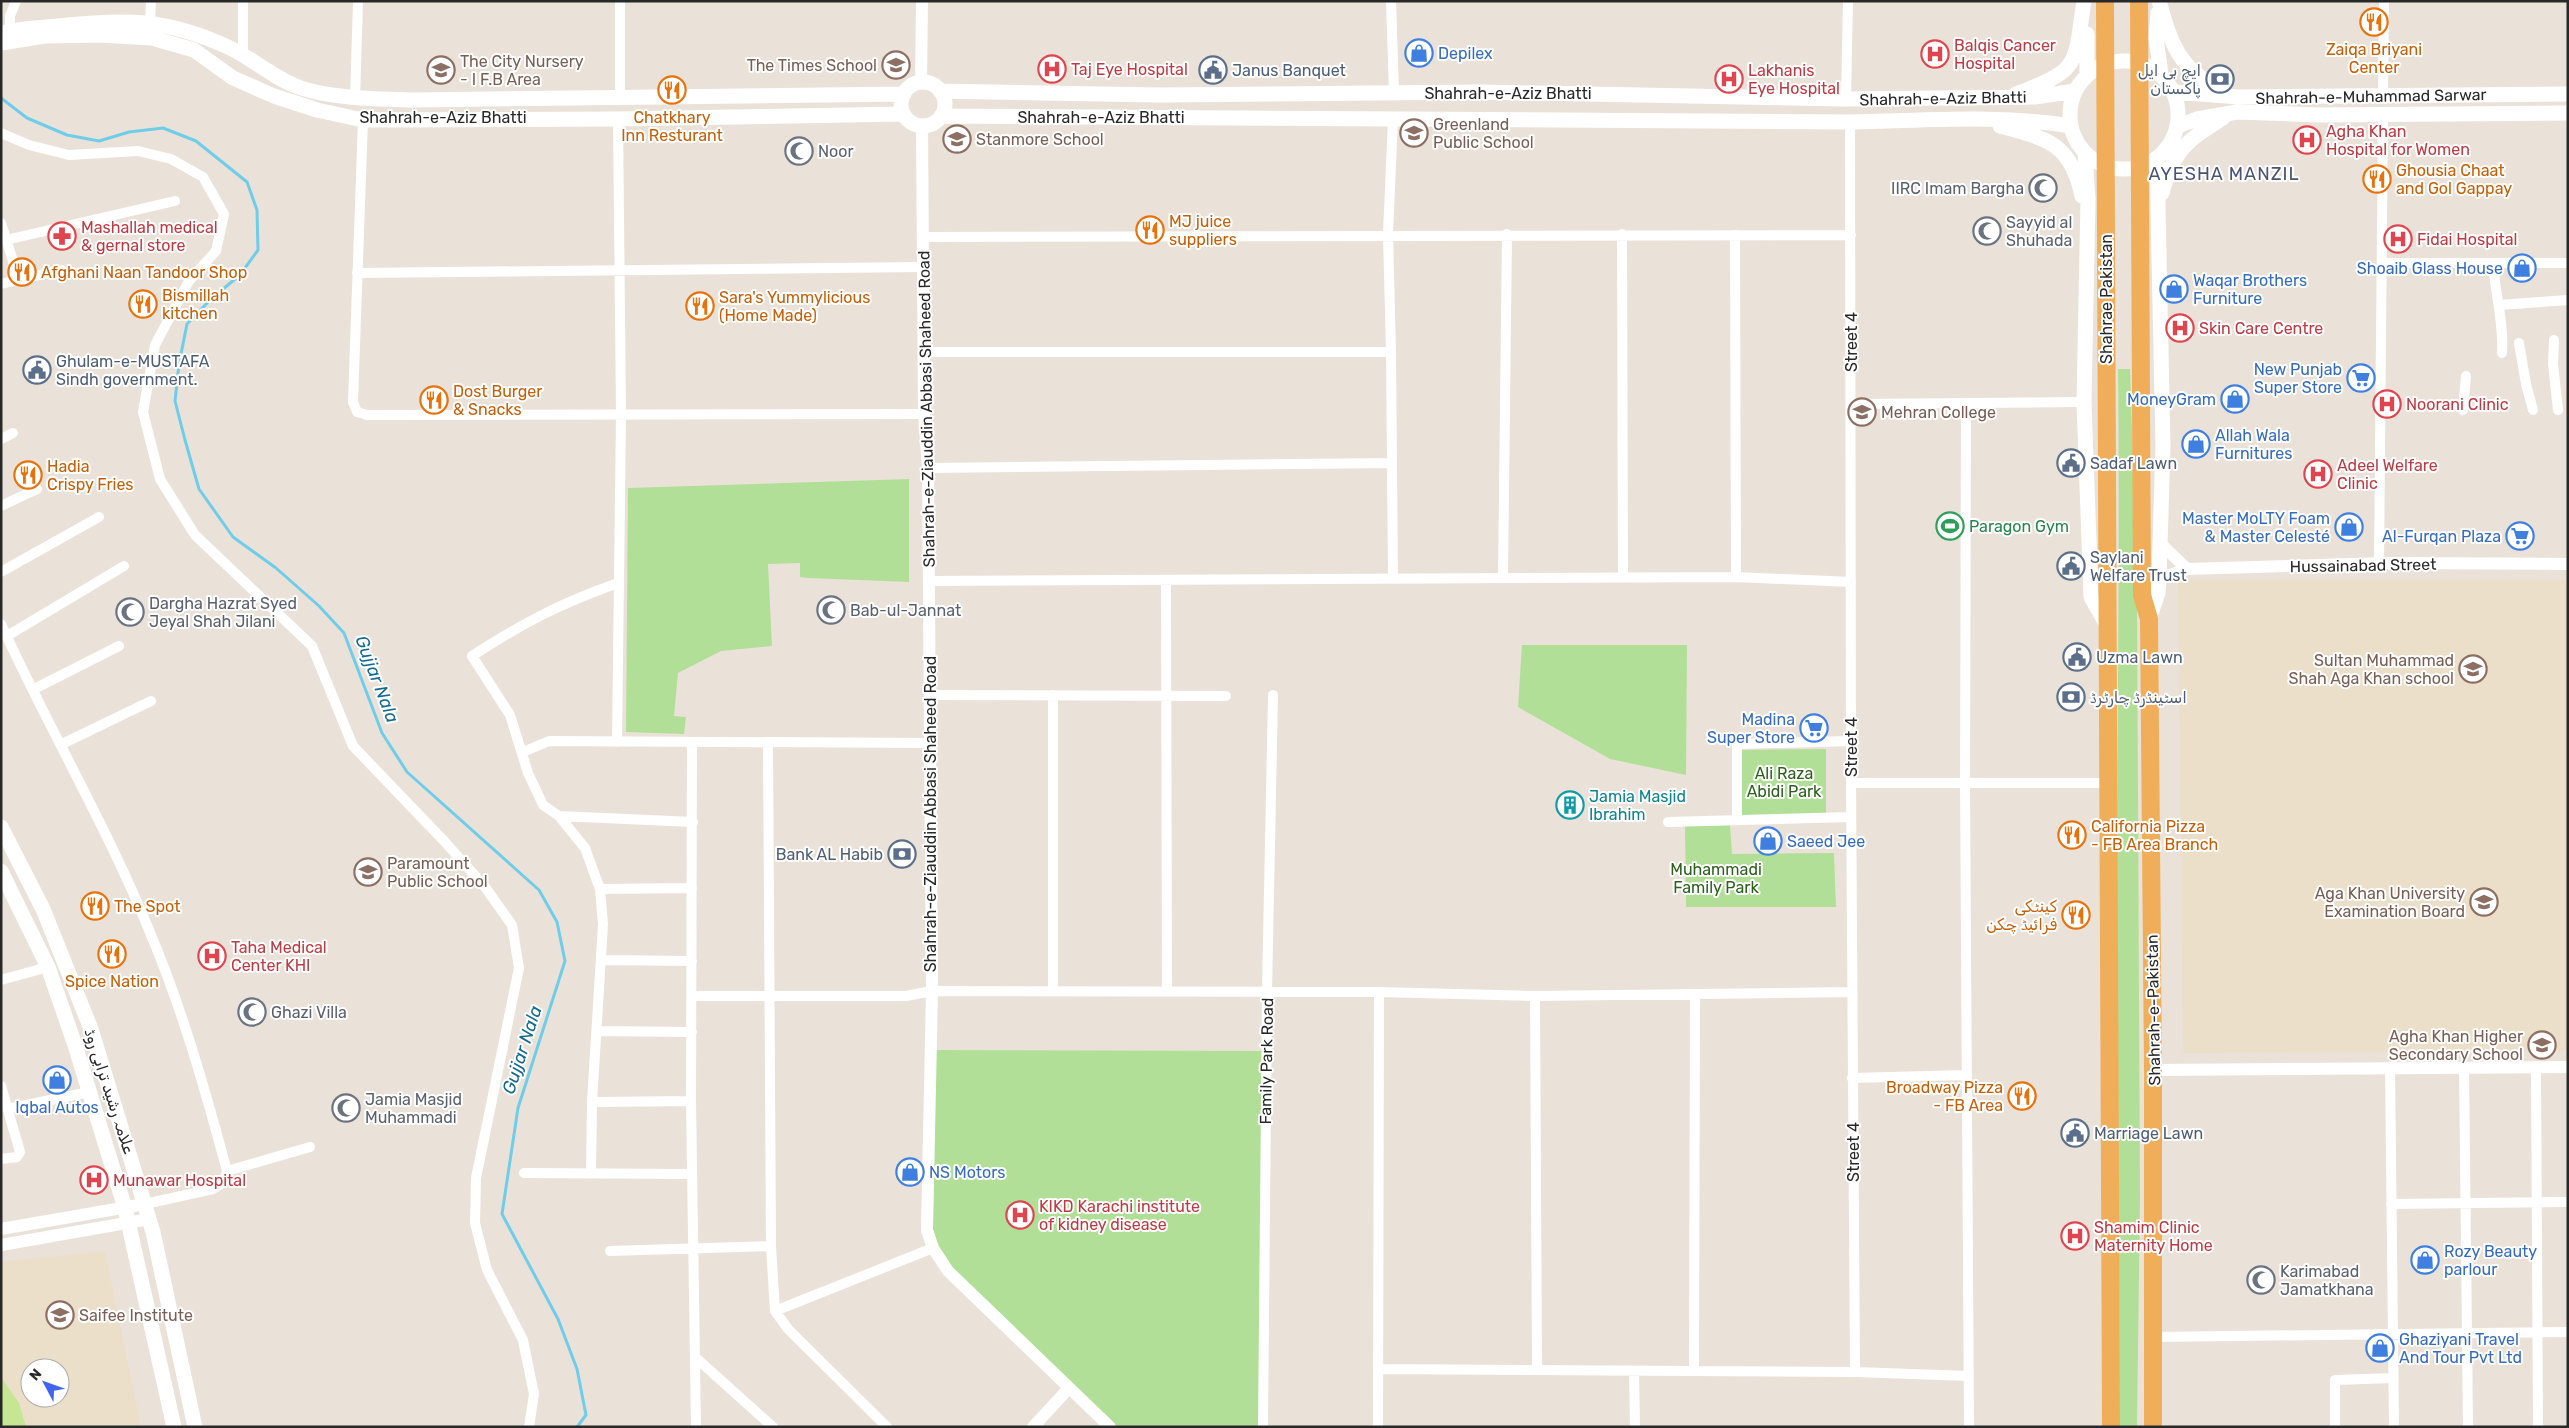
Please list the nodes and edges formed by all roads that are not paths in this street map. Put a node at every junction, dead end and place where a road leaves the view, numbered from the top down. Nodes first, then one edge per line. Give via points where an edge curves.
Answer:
1 (16, 1) edge
2 (151, 1) edge
3 (243, 1) edge
4 (358, 1) edge
5 (620, 1) edge
6 (922, 1) edge
7 (1391, 1) edge
8 (1848, 1) edge
9 (2085, 1) edge
10 (2105, 1) edge
11 (2139, 1) edge
12 (2159, 1) edge
13 (2384, 1) edge
14 (150, 22) junction
15 (4, 36) edge
16 (242, 55) junction
17 (2161, 74) junction
18 (2087, 75) junction
19 (921, 83) junction
20 (940, 91) junction
21 (2076, 91) junction
22 (2174, 92) junction
23 (1394, 93) junction
24 (904, 94) junction
25 (2568, 94) edge
26 (620, 96) junction
27 (2229, 96) junction
28 (2383, 96) junction
29 (355, 98) junction
30 (2005, 98) junction
31 (1846, 99) junction
32 (2229, 113) junction
33 (2568, 113) edge
34 (903, 114) junction
35 (2383, 114) junction
36 (941, 116) junction
37 (618, 119) junction
38 (1393, 119) junction
39 (364, 120) junction
40 (1978, 120) junction
41 (1850, 122) junction
42 (922, 126) junction
43 (2071, 126) junction
44 (2178, 126) junction
45 (1, 133) edge
46 (2086, 154) junction
47 (2157, 159) junction
48 (175, 201) dead end
49 (2159, 207) junction
50 (1, 223) edge
51 (1388, 234) junction
52 (1507, 234) junction
53 (1622, 234) junction
54 (1735, 234) junction
55 (1851, 235) junction
56 (923, 237) junction
57 (6, 240) junction
58 (2382, 262) junction
59 (2568, 262) edge
60 (2493, 263) junction
61 (922, 267) junction
62 (62, 270) dead end
63 (619, 270) junction
64 (357, 273) junction
65 (19, 280) junction
66 (1, 284) edge
67 (2568, 300) edge
68 (2084, 302) junction
69 (2499, 305) junction
70 (2554, 340) dead end
71 (2519, 344) dead end
72 (924, 352) junction
73 (1391, 352) junction
74 (2502, 353) dead end
75 (2466, 376) dead end
76 (2084, 402) junction
77 (1851, 404) junction
78 (1966, 404) junction
79 (2463, 410) dead end
80 (2533, 410) dead end
81 (2558, 410) dead end
82 (621, 414) junction
83 (924, 414) junction
84 (13, 433) dead end
85 (1, 439) edge
86 (1392, 463) junction
87 (928, 468) junction
88 (37, 489) dead end
89 (1, 506) edge
90 (99, 518) dead end
91 (2160, 543) junction
92 (2379, 563) junction
93 (2568, 564) edge
94 (124, 566) dead end
95 (2187, 569) junction
96 (1, 572) edge
97 (1736, 577) junction
98 (1503, 578) junction
99 (1623, 578) junction
100 (1392, 579) junction
101 (2159, 579) junction
102 (1166, 580) junction
103 (929, 581) junction
104 (1851, 582) junction
105 (618, 583) junction
106 (2149, 619) junction
107 (1, 624) edge
108 (2109, 629) junction
109 (7, 636) junction
110 (119, 646) dead end
111 (34, 690) junction
112 (930, 695) junction
113 (1053, 695) junction
114 (1166, 695) junction
115 (1274, 695) dead end
116 (1226, 696) dead end
117 (151, 701) dead end
118 (1851, 741) junction
119 (617, 742) junction
120 (768, 742) junction
121 (930, 742) junction
122 (692, 743) junction
123 (62, 744) junction
124 (523, 752) junction
125 (1851, 783) junction
126 (2109, 783) junction
127 (1965, 784) junction
128 (559, 816) junction
129 (1851, 817) junction
130 (1737, 820) junction
131 (693, 822) junction
132 (1668, 822) dead end
133 (1, 827) edge
134 (3, 878) edge
135 (692, 888) junction
136 (600, 889) junction
137 (601, 960) junction
138 (692, 961) junction
139 (48, 967) junction
140 (1, 980) edge
141 (932, 990) junction
142 (1053, 992) junction
143 (1167, 992) junction
144 (1267, 992) junction
145 (1378, 992) junction
146 (1852, 992) junction
147 (1695, 994) junction
148 (693, 996) junction
149 (769, 996) junction
150 (1535, 996) junction
151 (597, 1031) junction
152 (692, 1032) junction
153 (2390, 1067) junction
154 (2464, 1067) junction
155 (2536, 1067) junction
156 (2568, 1068) edge
157 (2153, 1070) junction
158 (1967, 1075) junction
159 (1852, 1078) junction
160 (1, 1086) edge
161 (89, 1092) junction
162 (691, 1101) junction
163 (592, 1102) junction
164 (7, 1109) junction
165 (310, 1146) dead end
166 (1, 1160) edge
167 (227, 1171) junction
168 (524, 1173) dead end
169 (592, 1173) junction
170 (692, 1174) junction
171 (2538, 1202) junction
172 (2568, 1202) edge
173 (2466, 1203) junction
174 (145, 1204) junction
175 (2391, 1204) junction
176 (127, 1216) junction
177 (149, 1219) junction
178 (1, 1229) edge
179 (1, 1245) edge
180 (771, 1246) junction
181 (693, 1248) junction
182 (933, 1248) junction
183 (610, 1251) dead end
184 (775, 1311) junction
185 (2568, 1332) edge
186 (2468, 1333) junction
187 (2539, 1333) junction
188 (2392, 1334) junction
189 (2153, 1337) junction
190 (695, 1357) junction
191 (1379, 1369) junction
192 (1537, 1370) junction
193 (1634, 1371) junction
194 (1694, 1371) junction
195 (1855, 1372) junction
196 (1969, 1376) junction
197 (2393, 1378) junction
198 (1069, 1388) junction
199 (174, 1427) edge
200 (195, 1427) edge
201 (529, 1427) edge
202 (696, 1427) edge
203 (773, 1427) edge
204 (887, 1427) edge
205 (1033, 1427) edge
206 (1110, 1427) edge
207 (1263, 1427) edge
208 (1378, 1427) edge
209 (1635, 1427) edge
210 (1969, 1427) edge
211 (2112, 1427) edge
212 (2153, 1427) edge
213 (2335, 1427) edge
214 (2394, 1427) edge
215 (2468, 1427) edge
216 (2538, 1427) edge

1 - 15 street
2 - 14 street
3 - 16 street
4 - 29 street
5 - 26 street
6 - 19 street
7 - 23 street
8 - 31 street
9 - 18 main road
9 - 30 main road via 2078,48 2069,66 2050,80
10 - 108 highway, Shahrae Pakistan
11 - 106 highway, Shahrah-e-Pakistan via 2142,595
12 - 17 main road via 2156,38
12 - 27 main road via 2176,52 2206,83
13 - 28 street
14 - 15 main road, Shahrah-e-Aziz Bhatti via 106,21
14 - 16 main road, Shahrah-e-Aziz Bhatti via 198,34
15 - 39 main road, Shahrah-e-Aziz Bhatti via 152,38 194,50 233,78 274,96
16 - 29 main road, Shahrah-e-Aziz Bhatti via 272,75 302,88
17 - 18 main road via 2147,65 2116,61
17 - 22 main road
18 - 21 main road
19 - 20 main road via 931,84
19 - 24 main road via 911,86
20 - 23 main road, Shahrah-e-Aziz Bhatti via 1159,95
20 - 36 main road via 944,99
21 - 30 main road, Shahrah-e-Aziz Bhatti
21 - 43 main road via 2071,102
22 - 27 main road, Shahrah-e-Muhammad Sarwar
22 - 44 main road via 2179,108
23 - 31 main road, Shahrah-e-Aziz Bhatti
24 - 26 main road, Shahrah-e-Aziz Bhatti
24 - 34 main road via 901,103
25 - 28 main road, Shahrah-e-Muhammad Sarwar
26 - 29 main road, Shahrah-e-Aziz Bhatti
27 - 28 main road, Shahrah-e-Muhammad Sarwar
30 - 31 main road, Shahrah-e-Aziz Bhatti
32 - 35 main road, Shahrah-e-Muhammad Sarwar
32 - 44 main road, Shahrah-e-Muhammad Sarwar
32 - 49 main road via 2189,140 2174,159
33 - 35 main road, Shahrah-e-Muhammad Sarwar
34 - 37 main road, Shahrah-e-Aziz Bhatti
34 - 42 main road via 911,123
35 - 58 street
36 - 38 main road, Shahrah-e-Aziz Bhatti
36 - 42 main road
37 - 39 main road, Shahrah-e-Aziz Bhatti
37 - 63 street
38 - 41 main road, Shahrah-e-Aziz Bhatti
38 - 51 street
39 - 64 street
40 - 41 main road, Shahrah-e-Aziz Bhatti
40 - 43 main road, Shahrah-e-Aziz Bhatti via 2040,121
40 - 68 main road via 2044,140 2054,145 2074,166 2082,197
41 - 55 street, Street 4
42 - 56 street, Shahrah-e-Ziauddin Abbasi Shaheed Road
43 - 46 main road via 2076,141
44 - 47 main road via 2170,144
45 - 201 street via 29,145 69,155 138,151 171,158 203,177 224,214 216,251 190,281 155,345 143,412 160,479 195,534 312,646 353,746 485,887 512,926 519,968 476,1178 475,1223 487,1270 523,1340 534,1394
46 - 47 main road via 2107,167 2120,169 2133,169
46 - 68 main road via 2088,200
47 - 49 main road
48 - 57 street
49 - 91 main road via 2163,446
50 - 57 street
51 - 52 street
51 - 56 street
51 - 73 street
52 - 53 street
52 - 98 street
53 - 54 street
53 - 99 street
54 - 55 street
54 - 97 street
55 - 77 street, Street 4
56 - 61 street, Shahrah-e-Ziauddin Abbasi Shaheed Road
57 - 65 street
58 - 60 street
58 - 92 street
59 - 60 street
60 - 69 street
61 - 63 street
61 - 72 street, Shahrah-e-Ziauddin Abbasi Shaheed Road
62 - 65 street
63 - 64 street
63 - 82 street
64 - 82 street via 353,402 357,412 367,415
65 - 66 street
67 - 69 street
68 - 76 main road
69 - 74 street
70 - 81 street
71 - 80 street
72 - 73 street
72 - 83 street, Shahrah-e-Ziauddin Abbasi Shaheed Road
73 - 86 street
75 - 79 street
76 - 78 street
76 - 108 main road via 2091,598
77 - 78 street
77 - 104 street, Street 4
78 - 127 street
82 - 83 street
82 - 105 street
83 - 87 street, Shahrah-e-Ziauddin Abbasi Shaheed Road
84 - 85 street
86 - 87 street
86 - 100 street
87 - 103 street, Shahrah-e-Ziauddin Abbasi Shaheed Road
88 - 89 street
90 - 96 street
91 - 95 street
91 - 101 main road
92 - 93 street, Hussainabad Street
92 - 95 street, Hussainabad Street
94 - 109 street
95 - 101 street, Hussainabad Street
97 - 99 street
97 - 104 street
98 - 99 street
98 - 100 street
100 - 102 street
101 - 106 main road
102 - 103 street
102 - 114 street
103 - 112 street, Shahrah-e-Ziauddin Abbasi Shaheed Road
104 - 118 street, Street 4
105 - 119 street
105 - 124 street via 568,600 521,624 472,656 510,715
106 - 157 highway, Shahrah-e-Pakistan
107 - 109 street
108 - 126 highway
109 - 111 street
110 - 111 street
111 - 123 street
112 - 113 street
112 - 121 street, Shahrah-e-Ziauddin Abbasi Shaheed Road
113 - 114 street
113 - 142 street
114 - 116 street
114 - 143 street
115 - 144 street, Family Park Road
117 - 123 street
118 - 125 street, Street 4
118 - 130 street via 1737,744
119 - 122 street
119 - 124 street via 549,741
120 - 121 street
120 - 122 street
120 - 149 street
121 - 141 street, Shahrah-e-Ziauddin Abbasi Shaheed Road
122 - 131 street
123 - 167 street via 149,930 195,1053
124 - 128 street via 528,773 544,805
125 - 127 street
125 - 129 street, Street 4
126 - 127 street
126 - 211 highway
127 - 158 street
128 - 131 street
128 - 136 street via 585,848
129 - 130 street
129 - 146 street, Street 4
130 - 132 street
131 - 135 street
133 - 174 main road, علامہ رشید ترابی روڈ via 43,908 91,1029
134 - 139 main road, علامہ رشید ترابی روڈ
135 - 136 street
135 - 138 street
136 - 137 street via 603,924
137 - 138 street
137 - 151 street
138 - 148 street
139 - 140 street
139 - 161 main road, علامہ رشید ترابی روڈ
141 - 142 street
141 - 149 street via 906,996
141 - 182 street, Shahrah-e-Ziauddin Abbasi Shaheed Road via 927,1230
142 - 143 street
143 - 144 street
144 - 145 street
144 - 207 street, Family Park Road
145 - 150 street
145 - 191 street
146 - 147 street
146 - 159 street, Street 4
147 - 150 street
147 - 194 street
148 - 149 street
148 - 152 street
149 - 180 street
150 - 192 street
151 - 152 street
151 - 163 street
152 - 162 street
153 - 154 street
153 - 157 street
153 - 175 street
154 - 155 street
154 - 173 street
155 - 156 street
155 - 171 street
157 - 189 highway, Shahrah-e-Pakistan
158 - 159 street
158 - 196 street
159 - 195 street, Street 4
160 - 164 street
161 - 164 street
161 - 176 main road, علامہ رشید ترابی روڈ
162 - 163 street
162 - 170 street
163 - 169 street
164 - 166 street via 20,1152 16,1157
165 - 167 street
167 - 174 street via 224,1182 213,1189
168 - 169 street
169 - 170 street
170 - 181 street
171 - 172 street
171 - 173 street
171 - 187 street
173 - 175 street
173 - 186 street
174 - 176 street
174 - 177 main road, علامہ رشید ترابی روڈ
175 - 188 street
176 - 177 street
176 - 178 street
176 - 179 street
176 - 199 main road, علامہ رشید ترابی روڈ
177 - 200 main road, علامہ رشید ترابی روڈ
180 - 181 street
180 - 184 street
181 - 183 street
181 - 190 street
182 - 184 street
182 - 198 street, Shahrah-e-Ziauddin Abbasi Shaheed Road via 948,1271
184 - 204 street via 788,1329
185 - 187 street
186 - 187 street
186 - 188 street
186 - 215 street
187 - 216 street
188 - 189 street
188 - 197 street
189 - 212 highway, Shahrah-e-Pakistan
190 - 202 street
190 - 203 street
191 - 192 street
191 - 208 street
192 - 193 street
193 - 194 street
193 - 209 street
194 - 195 street
195 - 196 street
196 - 210 street
197 - 213 street via 2335,1380
197 - 214 street
198 - 205 street
198 - 206 street, Shahrah-e-Ziauddin Abbasi Shaheed Road

